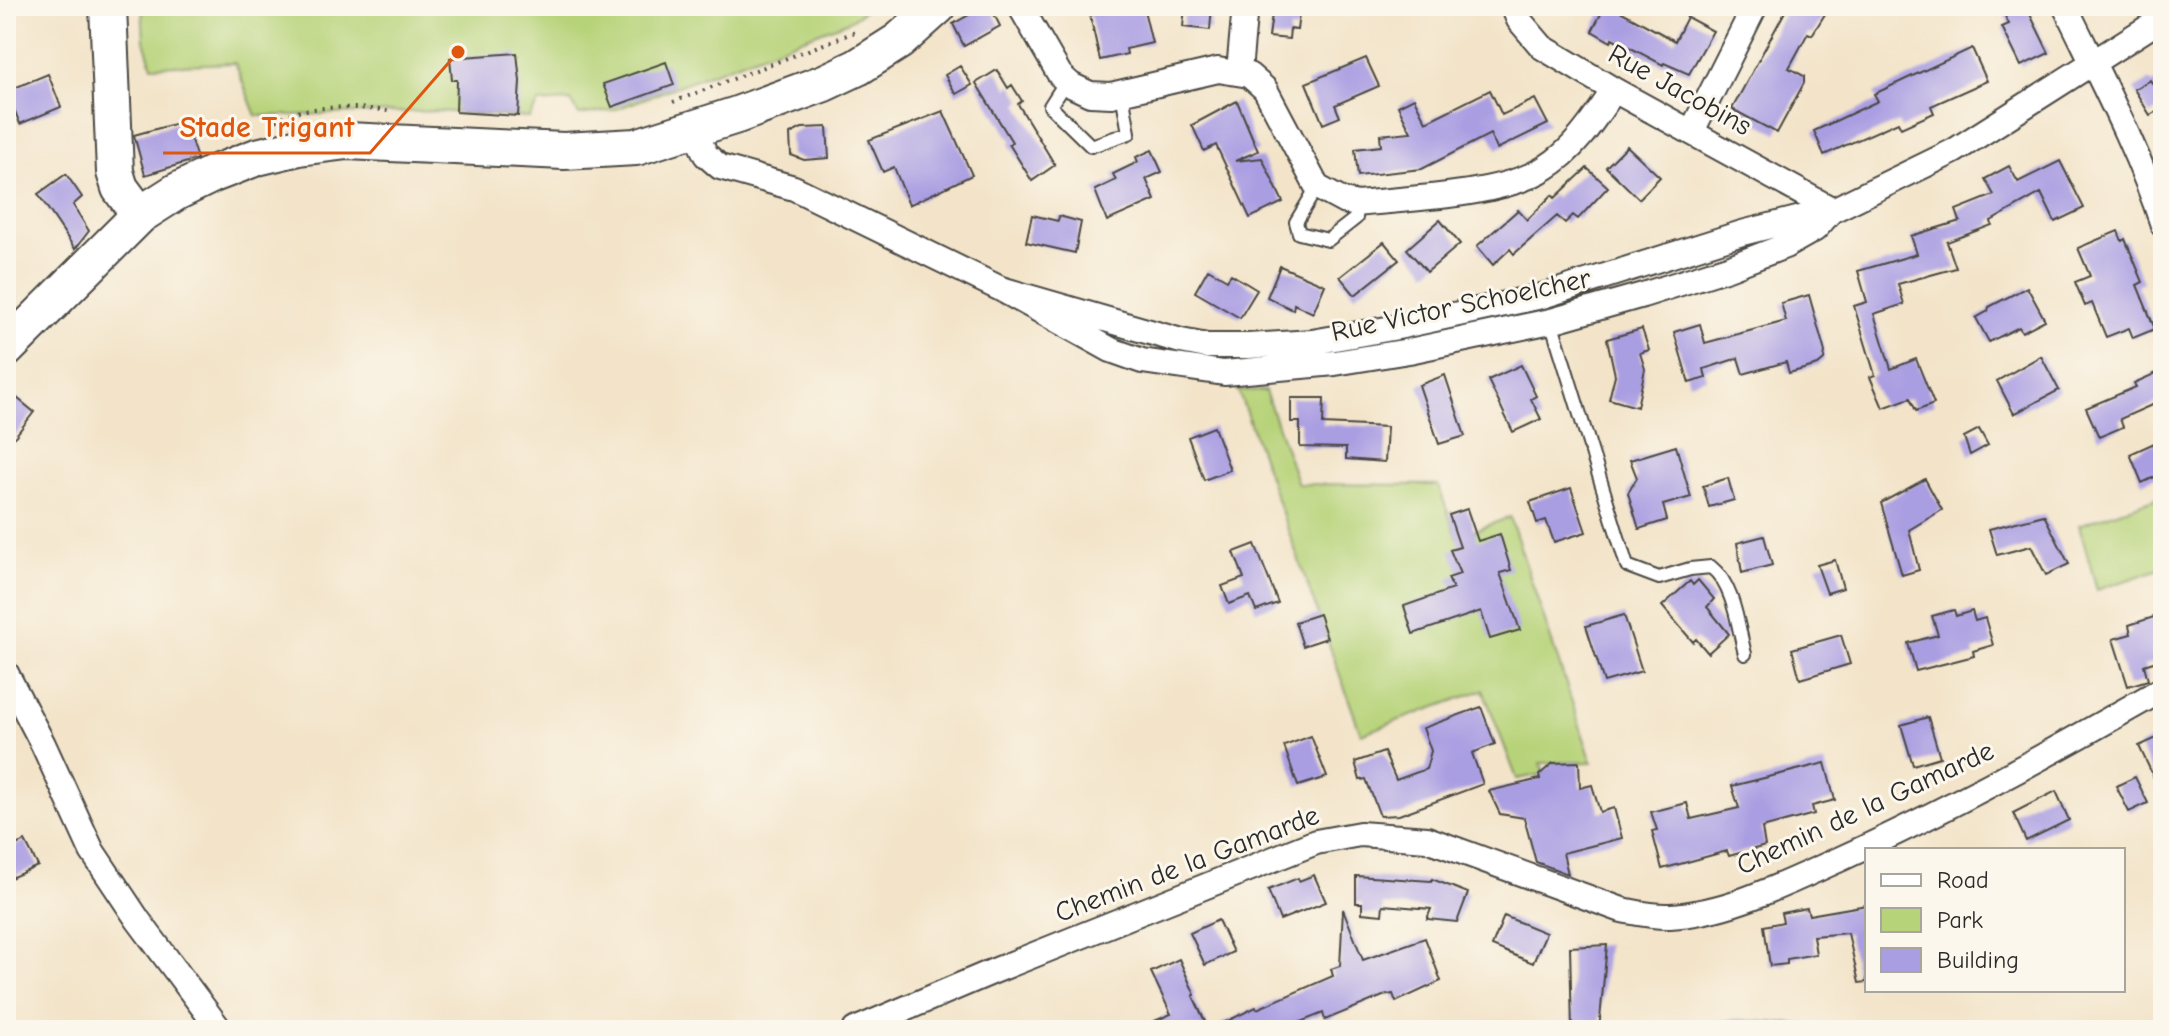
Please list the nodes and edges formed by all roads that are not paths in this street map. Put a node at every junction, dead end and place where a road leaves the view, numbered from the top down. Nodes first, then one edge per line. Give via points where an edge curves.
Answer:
1 (108, 6) edge
2 (938, 6) edge
3 (1020, 6) edge
4 (1245, 6) edge
5 (1513, 6) edge
6 (1755, 6) edge
7 (2065, 6) edge
8 (2163, 18) edge
9 (2093, 64) junction
10 (1239, 71) junction
11 (1066, 81) junction
12 (1614, 90) junction
13 (1122, 93) junction
14 (694, 130) junction
15 (1692, 131) junction
16 (1317, 187) junction
17 (1357, 204) junction
18 (1833, 210) junction
19 (140, 215) junction
20 (2163, 225) edge
21 (1001, 289) junction
22 (1551, 321) junction
23 (6, 349) edge
24 (1745, 654) dead end
25 (6, 673) edge
26 (2163, 689) edge
27 (220, 1030) edge
28 (855, 1030) edge

1 - 19 street via 115,172
2 - 14 street via 899,41 858,67
3 - 11 street
4 - 10 street
5 - 12 street, Rue Jacobins via 1542,47
6 - 15 street
7 - 9 street
8 - 9 street, Rue Victor Schoelcher
9 - 18 street, Rue Victor Schoelcher via 1954,151
9 - 20 street via 2150,185
10 - 13 street via 1218,70
10 - 16 street via 1265,89
11 - 13 street via 1090,94
11 - 13 lane via 1050,106 1091,146 1129,133
12 - 15 street, Rue Jacobins
12 - 17 street via 1567,150 1525,178 1501,186
14 - 19 street via 621,149 347,141 299,147 201,180
14 - 21 street, Rue Victor Schoelcher via 706,155 720,167 794,188
15 - 18 street, Rue Jacobins
16 - 17 street
16 - 17 lane via 1296,222 1299,233 1328,240 1356,218
18 - 21 street, Rue Victor Schoelcher via 1542,296 1312,342 1207,346
18 - 22 street, Rue Victor Schoelcher via 1815,229 1785,246
19 - 23 street
21 - 22 street, Rue Victor Schoelcher via 1111,350 1142,361 1224,373 1335,363
22 - 24 lane via 1627,566 1659,578 1711,567 1728,593
25 - 27 street via 92,851
26 - 28 street, Chemin de la Gamarde via 1916,825 1780,886 1713,908 1652,916 1622,910 1427,839 1338,837 1242,871

